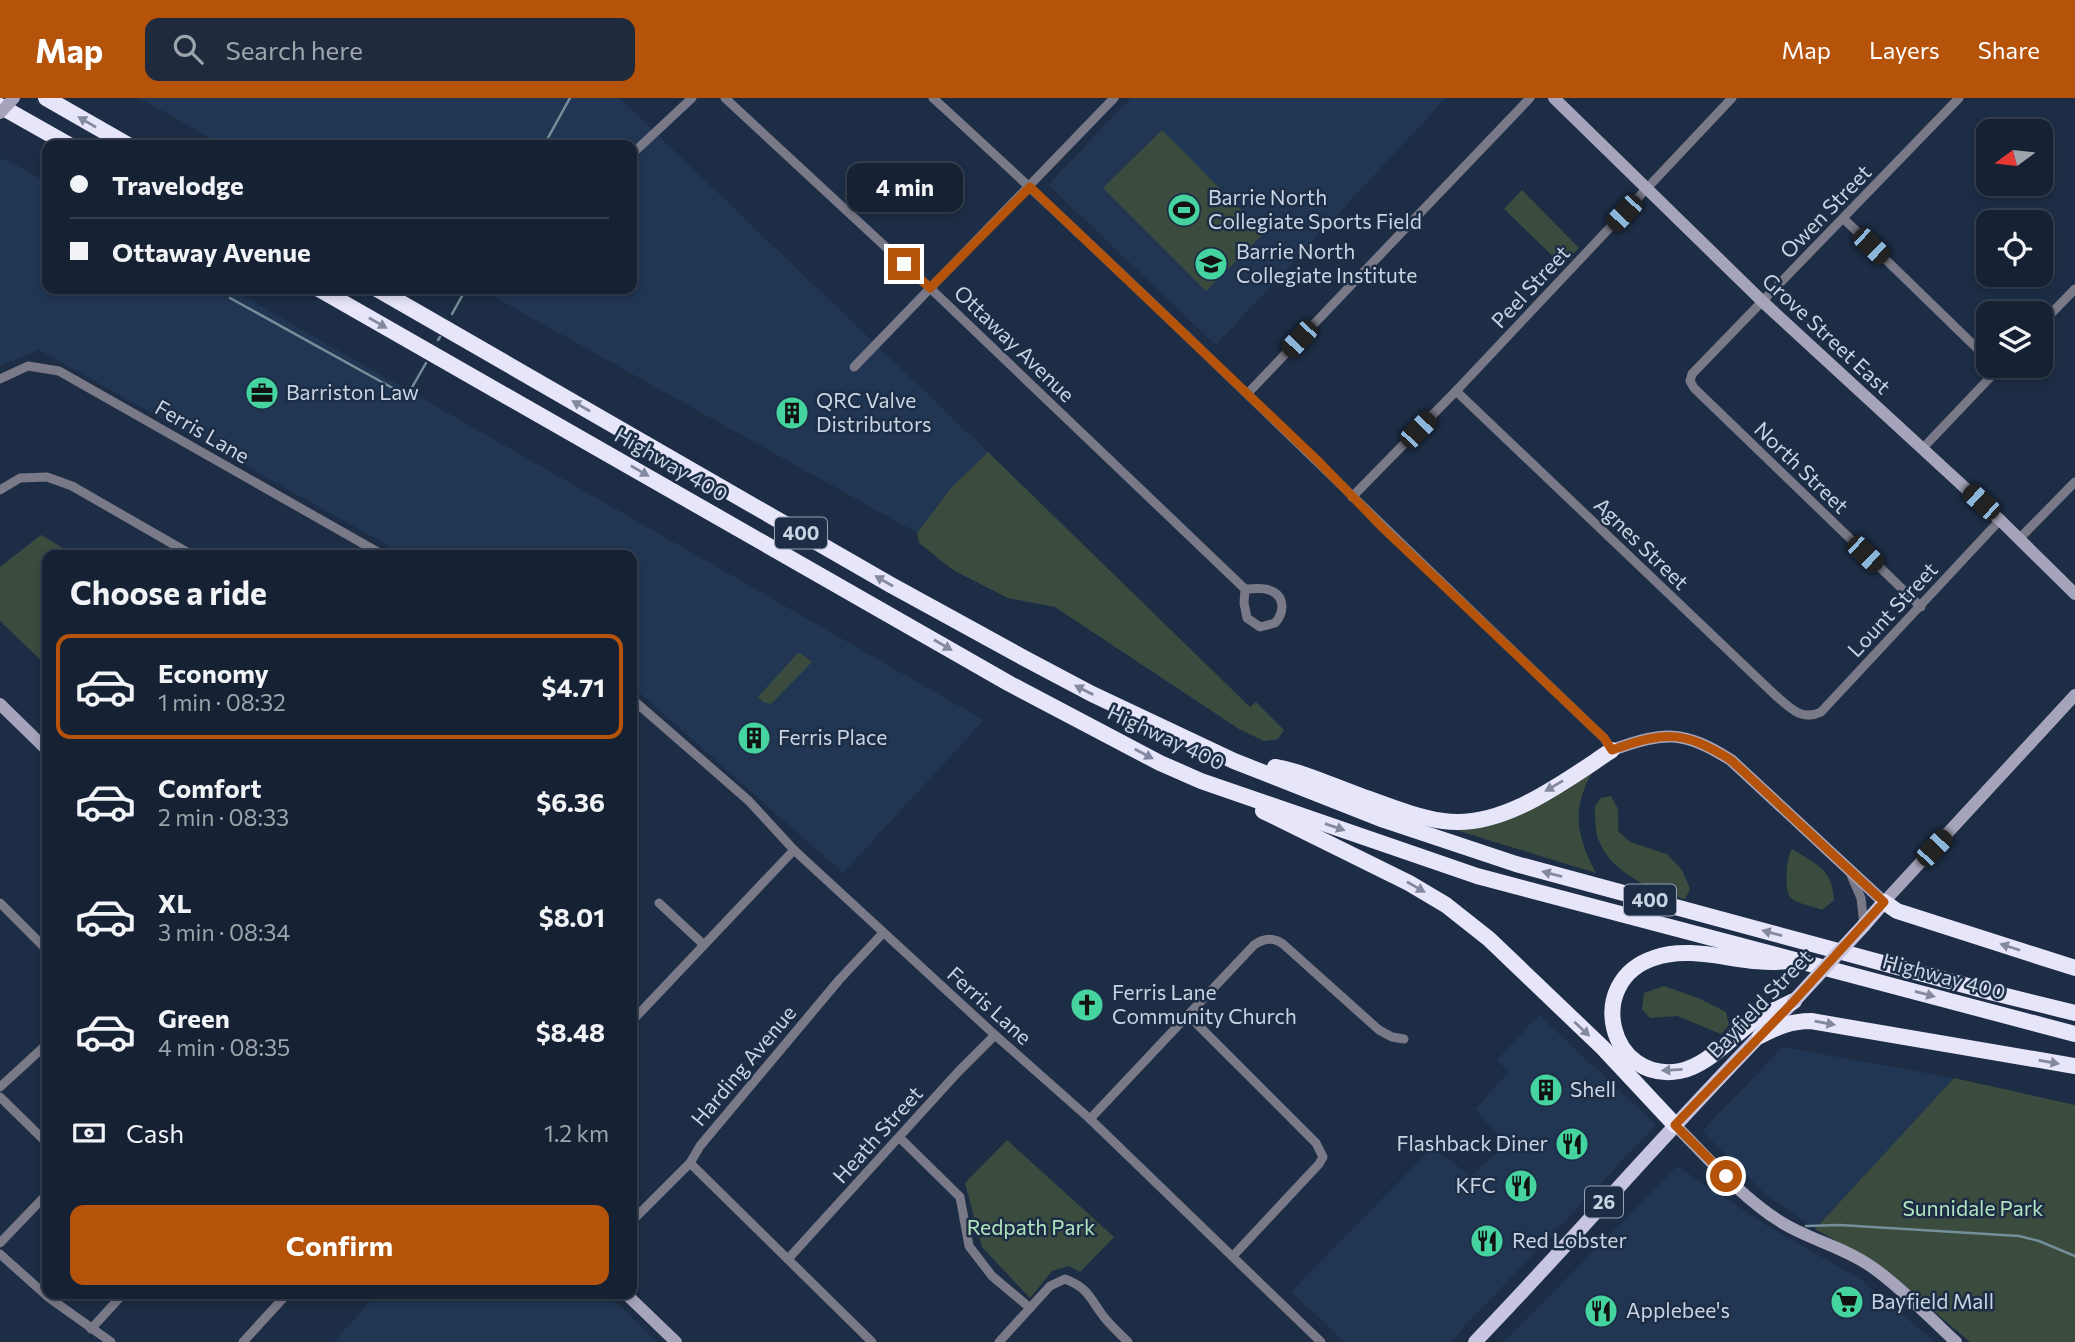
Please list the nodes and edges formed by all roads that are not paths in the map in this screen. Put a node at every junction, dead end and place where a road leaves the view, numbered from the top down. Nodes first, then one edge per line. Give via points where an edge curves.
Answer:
1 (14, 98) edge
2 (46, 98) edge
3 (692, 98) edge
4 (725, 98) edge
5 (933, 98) edge
6 (1114, 98) edge
7 (1530, 98) edge
8 (1554, 98) edge
9 (1732, 98) edge
10 (1959, 98) edge
11 (0, 106) edge
12 (0, 113) edge
13 (60, 140) edge
14 (119, 140) edge
15 (637, 149) edge
16 (1030, 187) junction
17 (1647, 188) junction
18 (1844, 219) junction
19 (930, 288) junction
20 (2075, 289) edge
21 (328, 294) edge
22 (386, 294) edge
23 (1763, 302) junction
24 (2053, 312) edge
25 (1976, 347) edge
26 (854, 368) dead end
27 (1988, 378) edge
28 (0, 379) edge
29 (1690, 381) joint
30 (1456, 391) junction
31 (1248, 393) junction
32 (1923, 449) junction
33 (2075, 482) edge
34 (0, 490) edge
35 (1352, 497) junction
36 (2000, 520) junction
37 (2020, 539) junction
38 (182, 550) edge
39 (374, 550) edge
40 (1245, 590) junction
41 (2075, 594) edge
42 (1921, 607) junction
43 (2075, 695) edge
44 (637, 703) edge
45 (0, 704) edge
46 (1807, 716) joint
47 (42, 745) edge
48 (1612, 750) junction
49 (1234, 761) junction
50 (1201, 781) junction
51 (794, 850) junction
52 (1849, 870) junction
53 (1884, 902) junction
54 (0, 903) edge
55 (659, 903) dead end
56 (1864, 925) junction
57 (883, 933) junction
58 (703, 944) junction
59 (42, 945) edge
60 (1798, 960) junction
61 (2075, 968) edge
62 (1794, 1001) junction
63 (2075, 1013) edge
64 (1188, 1015) junction
65 (637, 1016) edge
66 (2075, 1034) edge
67 (995, 1035) junction
68 (1760, 1036) junction
69 (1404, 1039) dead end
70 (42, 1049) edge
71 (2075, 1066) edge
72 (0, 1087) edge
73 (0, 1097) edge
74 (1090, 1119) junction
75 (1675, 1125) junction
76 (42, 1138) edge
77 (900, 1138) junction
78 (690, 1163) junction
79 (42, 1199) edge
80 (637, 1216) edge
81 (0, 1243) edge
82 (0, 1254) edge
83 (1233, 1256) junction
84 (788, 1259) junction
85 (42, 1292) edge
86 (51, 1299) edge
87 (118, 1299) edge
88 (282, 1299) edge
89 (631, 1299) edge
90 (1030, 1308) junction
91 (91, 1329) junction
92 (111, 1342) edge
93 (243, 1342) edge
94 (676, 1342) edge
95 (872, 1342) edge
96 (999, 1342) edge
97 (1128, 1342) edge
98 (1321, 1342) edge
99 (1475, 1342) edge
100 (1955, 1342) edge

1 - 12 street, bridge
14 -> 2 highway
3 - 15 street
4 - 19 street, Ottaway Avenue
5 - 16 street
6 - 16 street
7 - 31 street
8 - 17 street, Grove Street East
9 - 17 street, Peel Street
10 - 18 street, Owen Street
11 - 13 highway
16 - 19 street
16 - 31 street
17 - 23 street, Grove Street East
17 - 30 street, Peel Street
18 - 23 street, Owen Street
18 - 25 street
19 - 26 street
19 - 40 street, Ottaway Avenue
20 - 24 street
21 -> 50 highway, Highway 400 / 400 via 1010,684
49 -> 22 highway, Highway 400 / 400 via 988,638
23 - 29 street, Owen Street
23 - 32 street, Grove Street East
27 - 32 street
28 - 39 street, Ferris Lane via 28,366 59,371
29 - 42 street, North Street
30 - 35 street, Peel Street
30 - 46 street, Agnes Street via 1774,694
31 - 35 street
32 - 36 street, Grove Street East
33 - 37 street
34 - 38 street via 20,478 47,477 72,486
35 - 48 street
36 - 37 street, Grove Street East
36 - 42 street, Lount Street
37 - 41 street, Grove Street East
40 - 40 street via 1247,618 1260,627 1275,623 1282,611 1278,595 1264,588
42 - 46 street, Lount Street via 1821,712
43 - 53 street, Bayfield Street
44 - 51 street, Ferris Lane via 749,801
45 - 47 street
48 -> 49 highway via 1526,803 1491,817 1458,822 1404,811 1283,768
48 - 52 street via 1667,736 1707,746 1731,760
63 -> 49 highway, Highway 400 / 400 via 1516,864 1384,820
50 -> 60 highway, Highway 400 / 400 via 1477,876
50 -> 75 highway via 1446,905 1489,939 1603,1048
51 - 57 street, Ferris Lane
51 - 58 street
52 - 53 street
52 - 56 street via 1861,898
53 - 56 main road, Bayfield Street / 26
61 -> 53 highway via 1897,911
54 - 59 street
55 - 58 street
56 - 62 main road, Bayfield Street / 26, bridge
57 - 67 street, Ferris Lane
57 - 78 street, Harding Avenue via 699,1146
58 - 65 street
62 -> 60 highway via 1753,1021 1712,1054 1681,1071 1664,1072 1631,1057 1612,1027 1617,988 1637,965 1653,958 1694,954 1769,964
60 -> 66 highway, Highway 400 / 400
62 - 68 main road, Bayfield Street / 26
64 - 69 street via 1254,945 1273,939 1379,1030
64 - 74 street
64 - 83 street via 1316,1143 1322,1157
67 - 74 street, Ferris Lane
67 - 77 street, Heath Street
68 -> 71 highway via 1795,1021 1811,1021
68 - 75 main road, Bayfield Street / 26
70 - 72 street
73 - 76 street
74 - 83 street, Ferris Lane
75 - 99 main road, Bayfield Street / 26
75 - 100 street via 1765,1211 1876,1269
77 - 84 street, Heath Street
77 - 90 street via 960,1197 969,1246 992,1276
78 - 80 street, Harding Avenue
78 - 84 street
79 - 81 street
82 - 85 street
83 - 98 street, Ferris Lane
84 - 95 street
86 - 91 street
87 - 91 street
88 - 93 street
89 - 94 street
90 - 96 street
90 - 97 street via 1051,1286 1065,1279 1079,1284
91 - 92 street

